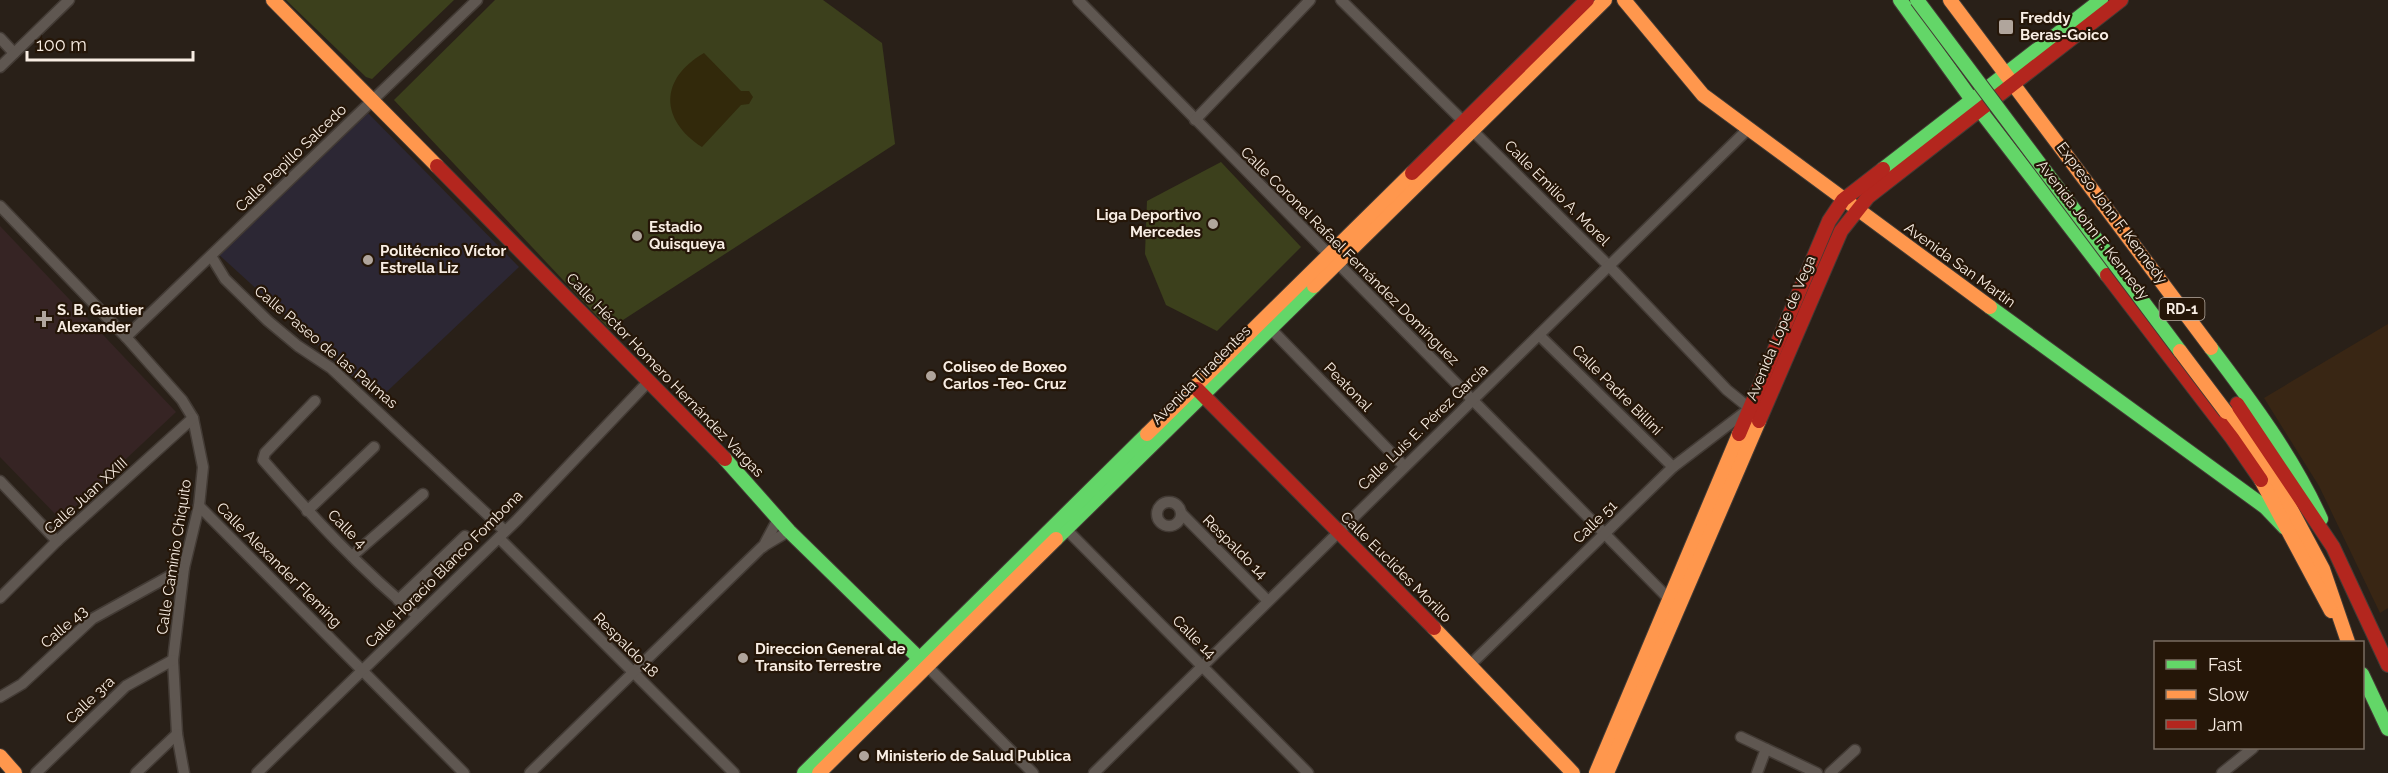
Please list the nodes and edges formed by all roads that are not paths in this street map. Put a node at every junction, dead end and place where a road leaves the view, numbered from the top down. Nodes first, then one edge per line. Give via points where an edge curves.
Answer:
1 (69, 0) edge
2 (273, 0) edge
3 (477, 0) edge
4 (1078, 0) edge
5 (1310, 0) edge
6 (1341, 0) edge
7 (1587, 0) edge
8 (1605, 0) edge
9 (1624, 0) edge
10 (1933, 0) edge
11 (1942, 0) edge
12 (1950, 0) edge
13 (2101, 0) edge
14 (2121, 0) edge
15 (1907, 2) edge
16 (0, 38) edge
17 (14, 53) junction
18 (0, 67) edge
19 (2008, 79) junction
20 (373, 101) junction
21 (1976, 105) junction
22 (1195, 120) junction
23 (1469, 127) junction
24 (1748, 129) junction
25 (2084, 177) junction
26 (1843, 200) junction
27 (2052, 203) junction
28 (0, 206) edge
29 (1856, 210) junction
30 (211, 256) junction
31 (1334, 260) junction
32 (1610, 267) junction
33 (1271, 329) junction
34 (1539, 335) junction
35 (126, 337) junction
36 (649, 381) junction
37 (1199, 391) junction
38 (315, 401) dead end
39 (1472, 401) junction
40 (2231, 408) junction
41 (1755, 412) junction
42 (194, 418) junction
43 (374, 447) dead end
44 (1404, 466) junction
45 (1673, 467) junction
46 (0, 481) edge
47 (423, 494) dead end
48 (199, 506) junction
49 (307, 511) junction
50 (1182, 514) dead end
51 (778, 519) junction
52 (1063, 526) junction
53 (789, 531) junction
54 (1338, 532) junction
55 (502, 534) junction
56 (1604, 534) junction
57 (465, 536) dead end
58 (2294, 537) junction
59 (57, 541) junction
60 (762, 547) junction
61 (2333, 547) junction
62 (352, 556) junction
63 (184, 568) junction
64 (0, 598) edge
65 (398, 600) junction
66 (1268, 601) junction
67 (1674, 604) junction
68 (418, 616) junction
69 (2347, 640) edge
70 (173, 660) junction
71 (924, 663) junction
72 (1470, 665) junction
73 (2388, 665) edge
74 (1202, 666) junction
75 (362, 671) junction
76 (632, 672) junction
77 (2364, 678) edge
78 (0, 697) edge
79 (2388, 729) edge
80 (177, 734) junction
81 (1741, 737) dead end
82 (1766, 749) junction
83 (2251, 749) edge
84 (1855, 750) dead end
85 (0, 756) edge
86 (15, 773) edge
87 (36, 773) edge
88 (136, 773) edge
89 (184, 773) edge
90 (257, 773) edge
91 (464, 773) edge
92 (530, 773) edge
93 (734, 773) edge
94 (804, 773) edge
95 (819, 773) edge
96 (1033, 773) edge
97 (1094, 773) edge
98 (1308, 773) edge
99 (1573, 773) edge
100 (1596, 773) edge
101 (1607, 773) edge
102 (1757, 773) edge
103 (1817, 773) edge
104 (1830, 773) edge
105 (2222, 773) edge

1 - 17 street
2 - 20 main road, Calle Héctor Homero Hernández Vargas
3 - 20 street, Calle Pepillo Salcedo
4 - 22 street, Calle Coronel Rafael Fernández Domínguez
5 - 22 street
6 - 23 street, Calle Emilio A. Morel
7 - 23 main road, Avenida Tiradentes
8 - 23 main road, Avenida Tiradentes
9 - 24 main road, Avenida San Martín via 1703,95
10 - 40 main road, Expreso John F. Kennedy / RD-1
11 - 15 main road via 1978,46 1980,57 1975,64 1964,67 1956,63
12 - 19 main road, Avenida John F. Kennedy / RD-1
13 - 19 main road, Avenida Lope de Vega
14 - 19 main road, Avenida Lope de Vega
15 - 21 main road, Avenida John F. Kennedy / RD-1
15 - 40 main road, Expreso John F. Kennedy / RD-1, bridge
16 - 17 street
17 - 18 street
19 - 21 main road, Avenida Lope de Vega
19 - 25 main road, Avenida John F. Kennedy / RD-1
20 - 30 street, Calle Pepillo Salcedo
20 - 36 main road, Calle Héctor Homero Hernández Vargas
21 - 26 main road, Avenida Lope de Vega
21 - 27 main road, Avenida John F. Kennedy / RD-1
21 - 29 main road, Avenida Lope de Vega
22 - 31 street, Calle Coronel Rafael Fernández Domínguez
23 - 31 main road, Avenida Tiradentes
23 - 32 street, Calle Emilio A. Morel
24 - 26 main road, Avenida San Martín
24 - 32 street, Calle Luis E. Pérez García
25 - 27 main road via 2067,168 2031,120 2022,115 2011,120 2009,134 2048,187
25 - 61 main road, Avenida John F. Kennedy / RD-1 via 2251,401 2308,490
26 - 29 main road, Avenida San Martín
26 - 41 main road, Avenida Lope de Vega via 1829,221
27 - 58 main road, Avenida John F. Kennedy / RD-1 via 2232,438
28 - 35 street
29 - 41 main road, Avenida Lope de Vega via 1841,231
29 - 58 main road, Avenida San Martín via 2265,507
30 - 35 street, Calle Pepillo Salcedo
30 - 55 street, Calle Paseo de las Palmas via 225,279 268,321 331,368
31 - 33 main road, Avenida Tiradentes
31 - 37 main road, Avenida Tiradentes
31 - 39 street, Calle Coronel Rafael Fernández Domínguez
32 - 34 street, Calle Luis E. Pérez García
32 - 41 street, Calle Emilio A. Morel via 1727,390
33 - 37 main road, Avenida Tiradentes
33 - 44 street, Peatonal
34 - 39 street, Calle Luis E. Pérez García
34 - 45 street, Calle Padre Billini
35 - 42 street
36 - 51 main road, Calle Héctor Homero Hernández Vargas
36 - 55 street, Calle Horacio Blanco Fombona
37 - 52 main road, Avenida Tiradentes
37 - 54 main road, Calle Euclides Morillo
38 - 49 street, Calle 4 via 262,456
39 - 44 street, Calle Luis E. Pérez García
39 - 56 street, Calle Coronel Rafael Fernández Domínguez
40 - 61 main road, Expreso John F. Kennedy / RD-1
40 - 69 main road, Expreso John F. Kennedy / RD-1 via 2317,558
41 - 45 street, Calle 51
41 - 67 main road, Avenida Lope de Vega
42 - 48 street, Calle Caminio Chiquito via 203,467
42 - 59 street, Calle Juan XXIII
43 - 49 street
44 - 54 street, Calle Luis E. Pérez García
45 - 56 street, Calle 51
46 - 59 street
47 - 62 street
48 - 63 street, Calle Caminio Chiquito
48 - 75 street, Calle Alexander Fleming
49 - 62 street, Calle 4
50 - 66 street, Respaldo 14
51 - 53 main road, Calle Héctor Homero Hernández Vargas
51 - 60 street
52 - 71 main road, Avenida Tiradentes
52 - 74 street, Calle 14
53 - 60 street
53 - 71 main road, Calle Héctor Homero Hernández Vargas
54 - 66 street, Calle Luis E. Pérez García
54 - 72 main road, Calle Euclides Morillo
55 - 68 street, Calle Horacio Blanco Fombona
55 - 76 street, Respaldo 18
56 - 67 street, Calle Coronel Rafael Fernández Domínguez
56 - 72 street, Calle 51
57 - 65 street
58 - 69 main road, Avenida John F. Kennedy / RD-1
59 - 64 street, Calle Juan XXIII
60 - 76 street
61 - 73 main road, Expreso John F. Kennedy / RD-1
62 - 65 street, Calle 4
63 - 70 street, Calle Caminio Chiquito
63 - 78 street, Calle 43 via 92,619 22,684
65 - 68 street, Calle 4
66 - 74 street, Calle Luis E. Pérez García
67 - 100 main road, Avenida Lope de Vega
67 - 101 main road, Avenida Lope de Vega
68 - 75 street, Calle Horacio Blanco Fombona
70 - 80 street, Calle Caminio Chiquito
70 - 87 street, Calle 3ra via 126,686
71 - 94 main road, Avenida Tiradentes
71 - 95 main road, Avenida Tiradentes
71 - 96 street, Calle Héctor Homero Hernández Vargas
72 - 99 main road, Calle Euclides Morillo
74 - 97 street, Calle Luis E. Pérez García
74 - 98 street, Calle 14
75 - 90 street, Calle Horacio Blanco Fombona
75 - 91 street, Calle Alexander Fleming
76 - 92 street
76 - 93 street, Respaldo 18
77 - 79 main road
80 - 88 street
80 - 89 street, Calle Caminio Chiquito
81 - 82 street
82 - 102 street
82 - 103 street
83 - 105 street
84 - 104 street
85 - 86 main road

